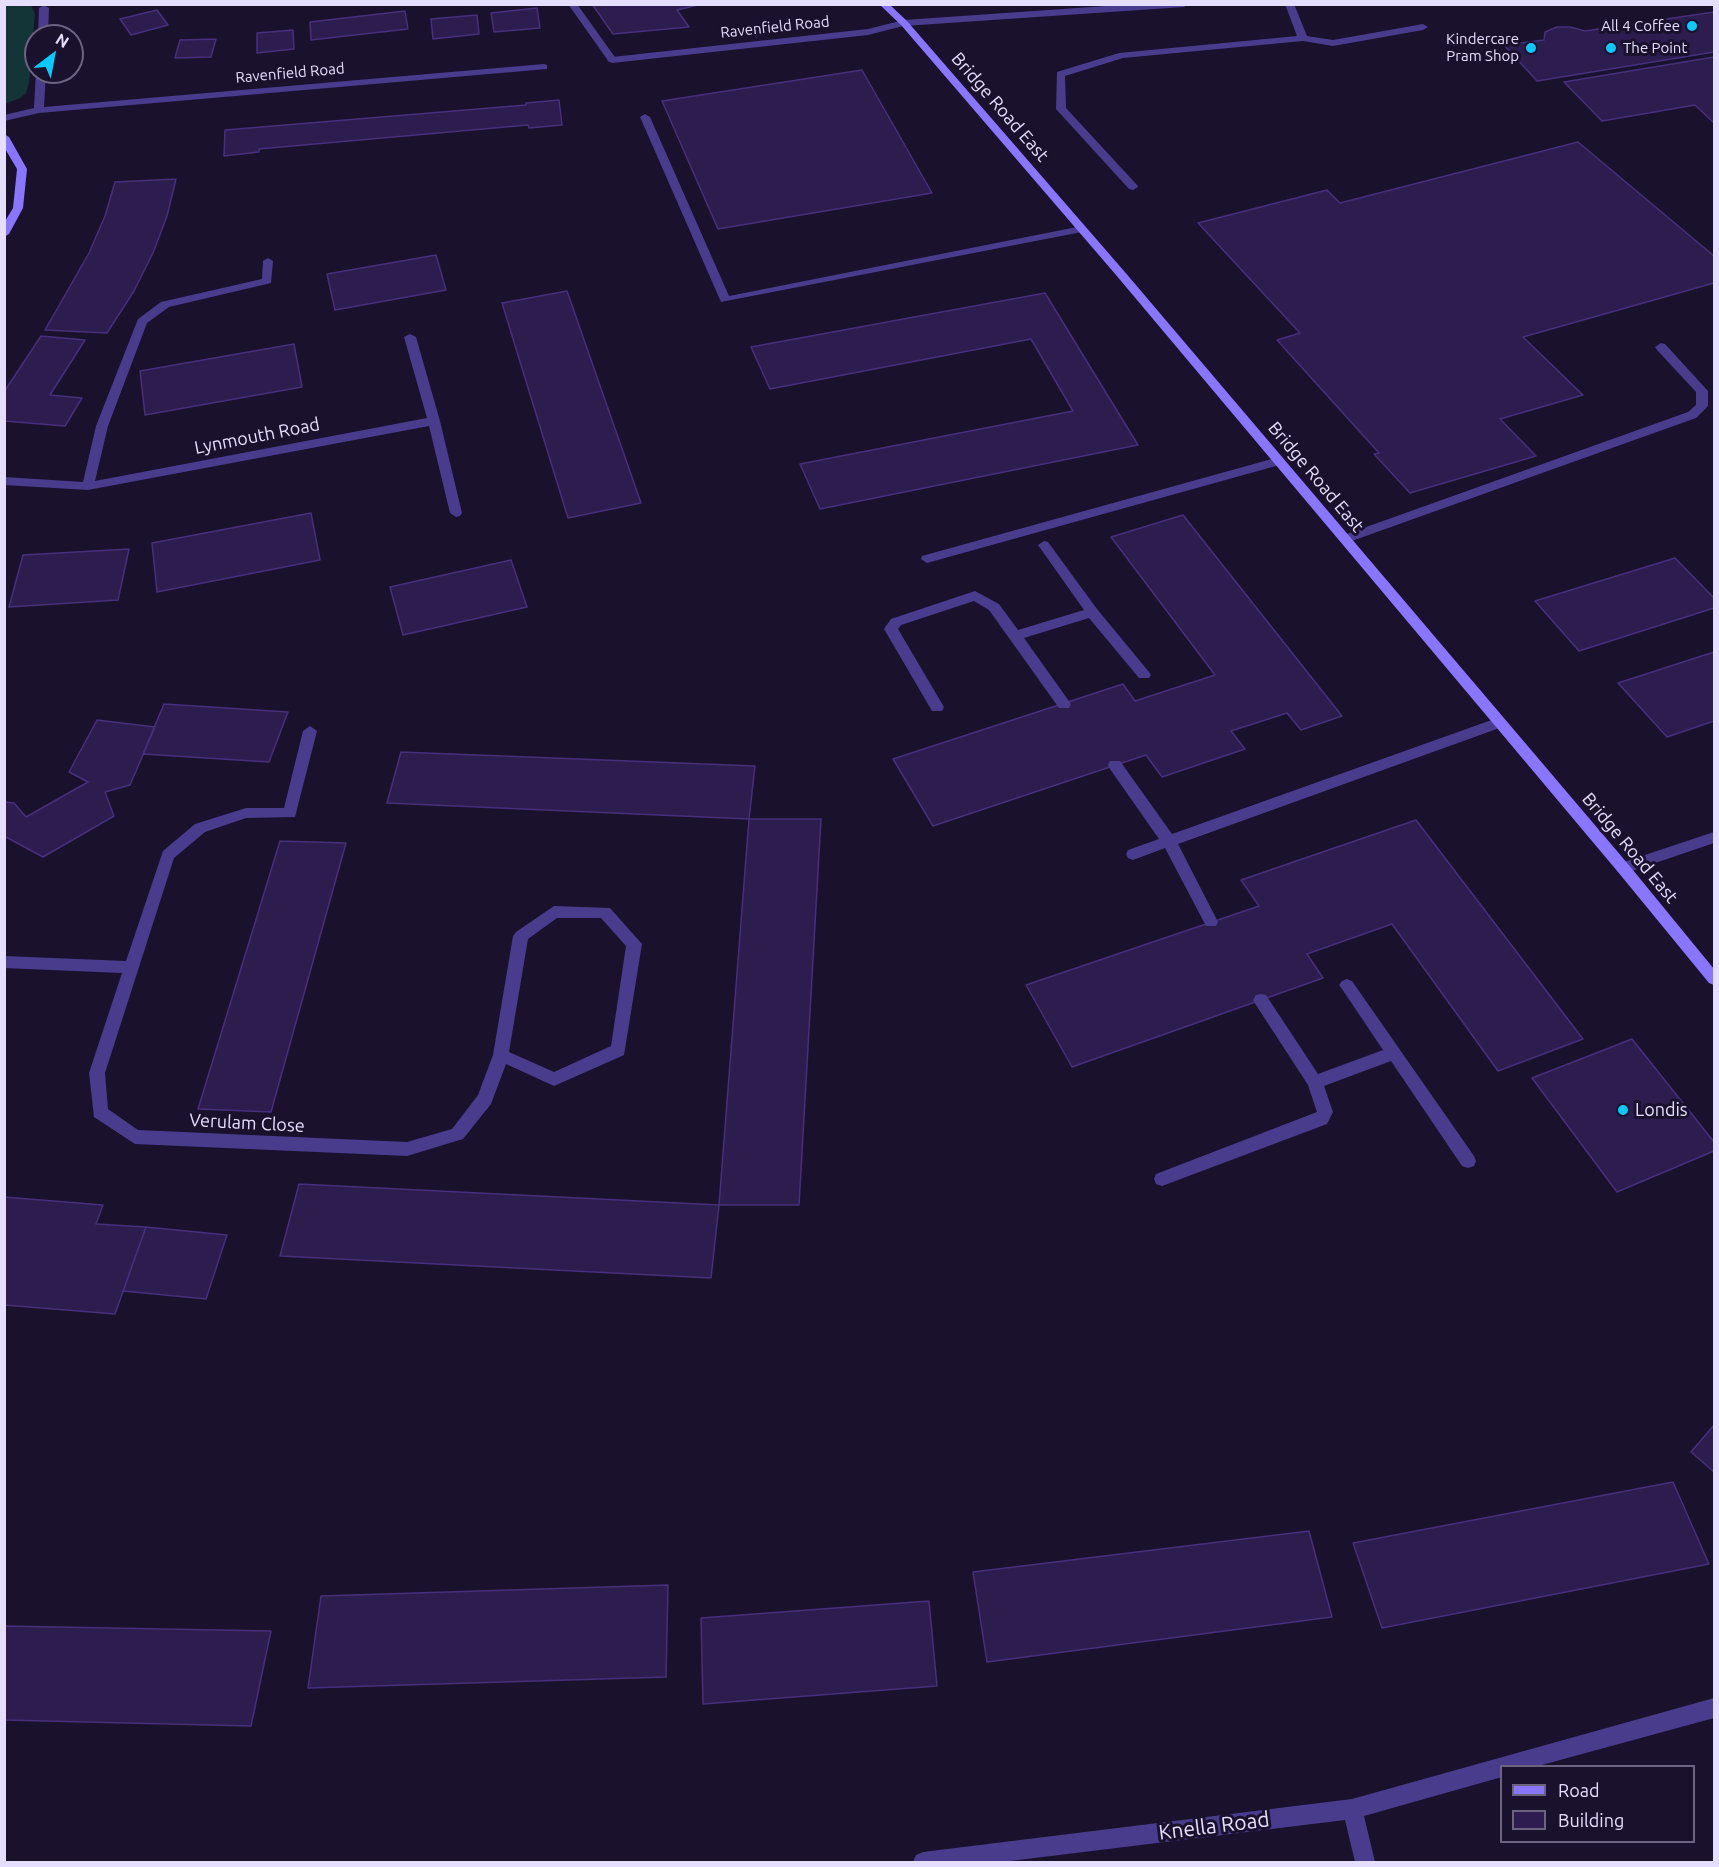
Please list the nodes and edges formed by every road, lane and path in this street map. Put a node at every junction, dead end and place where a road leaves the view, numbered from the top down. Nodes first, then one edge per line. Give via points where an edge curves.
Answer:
1 (572, 4) edge
2 (883, 4) edge
3 (1184, 4) edge
4 (1289, 4) edge
5 (1133, 6) edge
6 (45, 8) dead end
7 (904, 23) junction
8 (44, 24) edge
9 (1423, 27) dead end
10 (1303, 38) junction
11 (543, 67) dead end
12 (41, 84) edge
13 (39, 110) junction
14 (645, 117) dead end
15 (4, 118) edge
16 (4, 137) edge
17 (1133, 187) dead end
18 (1082, 229) junction
19 (4, 234) edge
20 (268, 261) dead end
21 (410, 337) dead end
22 (1661, 347) dead end
23 (434, 421) junction
24 (1279, 461) junction
25 (4, 480) edge
26 (88, 486) junction
27 (456, 513) dead end
28 (1345, 539) junction
29 (1044, 545) dead end
30 (927, 559) dead end
31 (1092, 612) junction
32 (1015, 636) junction
33 (1144, 675) dead end
34 (1064, 704) dead end
35 (937, 707) dead end
36 (1500, 722) junction
37 (310, 731) dead end
38 (1115, 765) dead end
39 (1714, 838) edge
40 (1169, 841) junction
41 (1133, 854) dead end
42 (1623, 868) junction
43 (1211, 922) dead end
44 (4, 962) edge
45 (131, 967) junction
46 (1714, 979) edge
47 (1347, 986) dead end
48 (1261, 1000) dead end
49 (1394, 1053) junction
50 (501, 1055) junction
51 (1315, 1082) junction
52 (1468, 1161) dead end
53 (1162, 1179) dead end
54 (1714, 1708) edge
55 (1510, 1765) edge
56 (1500, 1768) edge
57 (1352, 1809) junction
58 (923, 1863) edge
59 (1365, 1863) edge

1 - 7 street, Ravenfield Road via 612,60 868,32
2 - 7 street, Bridge Road East
3 - 5 street, Ravenfield Road
4 - 10 street
5 - 7 street, Ravenfield Road
6 - 8 street
7 - 18 street, Bridge Road East
9 - 10 street via 1334,43
10 - 17 street via 1122,55 1060,74 1061,109
11 - 13 street, Ravenfield Road
12 - 13 street
13 - 15 street, Ravenfield Road
14 - 18 street via 725,300
16 - 19 street via 22,169 18,208
18 - 24 street, Bridge Road East
20 - 26 street via 267,281 165,304 142,321 102,426
21 - 23 street
22 - 28 street via 1702,391 1702,406 1692,415
23 - 26 street, Lynmouth Road
23 - 27 street
24 - 28 street, Bridge Road East
24 - 30 street
25 - 26 street, Lynmouth Road
28 - 36 street, Bridge Road East
29 - 31 street
31 - 32 street
31 - 33 street
32 - 34 street
32 - 35 street via 994,607 975,596 896,622 891,629
36 - 40 street
36 - 42 street, Bridge Road East
37 - 45 street, Verulam Close via 290,813 246,813 200,828 168,855
38 - 40 street
39 - 42 street
40 - 41 street
40 - 43 street
42 - 46 street, Bridge Road East
44 - 45 street
45 - 50 street, Verulam Close via 97,1073 100,1112 135,1137 407,1149 457,1134 485,1099
47 - 49 street
48 - 51 street
49 - 51 street
49 - 52 street
50 - 50 street, Verulam Close via 554,1079 618,1050 634,944 605,912 554,912 521,936
51 - 53 street via 1325,1112 1321,1119
54 - 55 street, Knella Road
56 - 57 street, Knella Road
57 - 58 street, Knella Road
57 - 59 street

